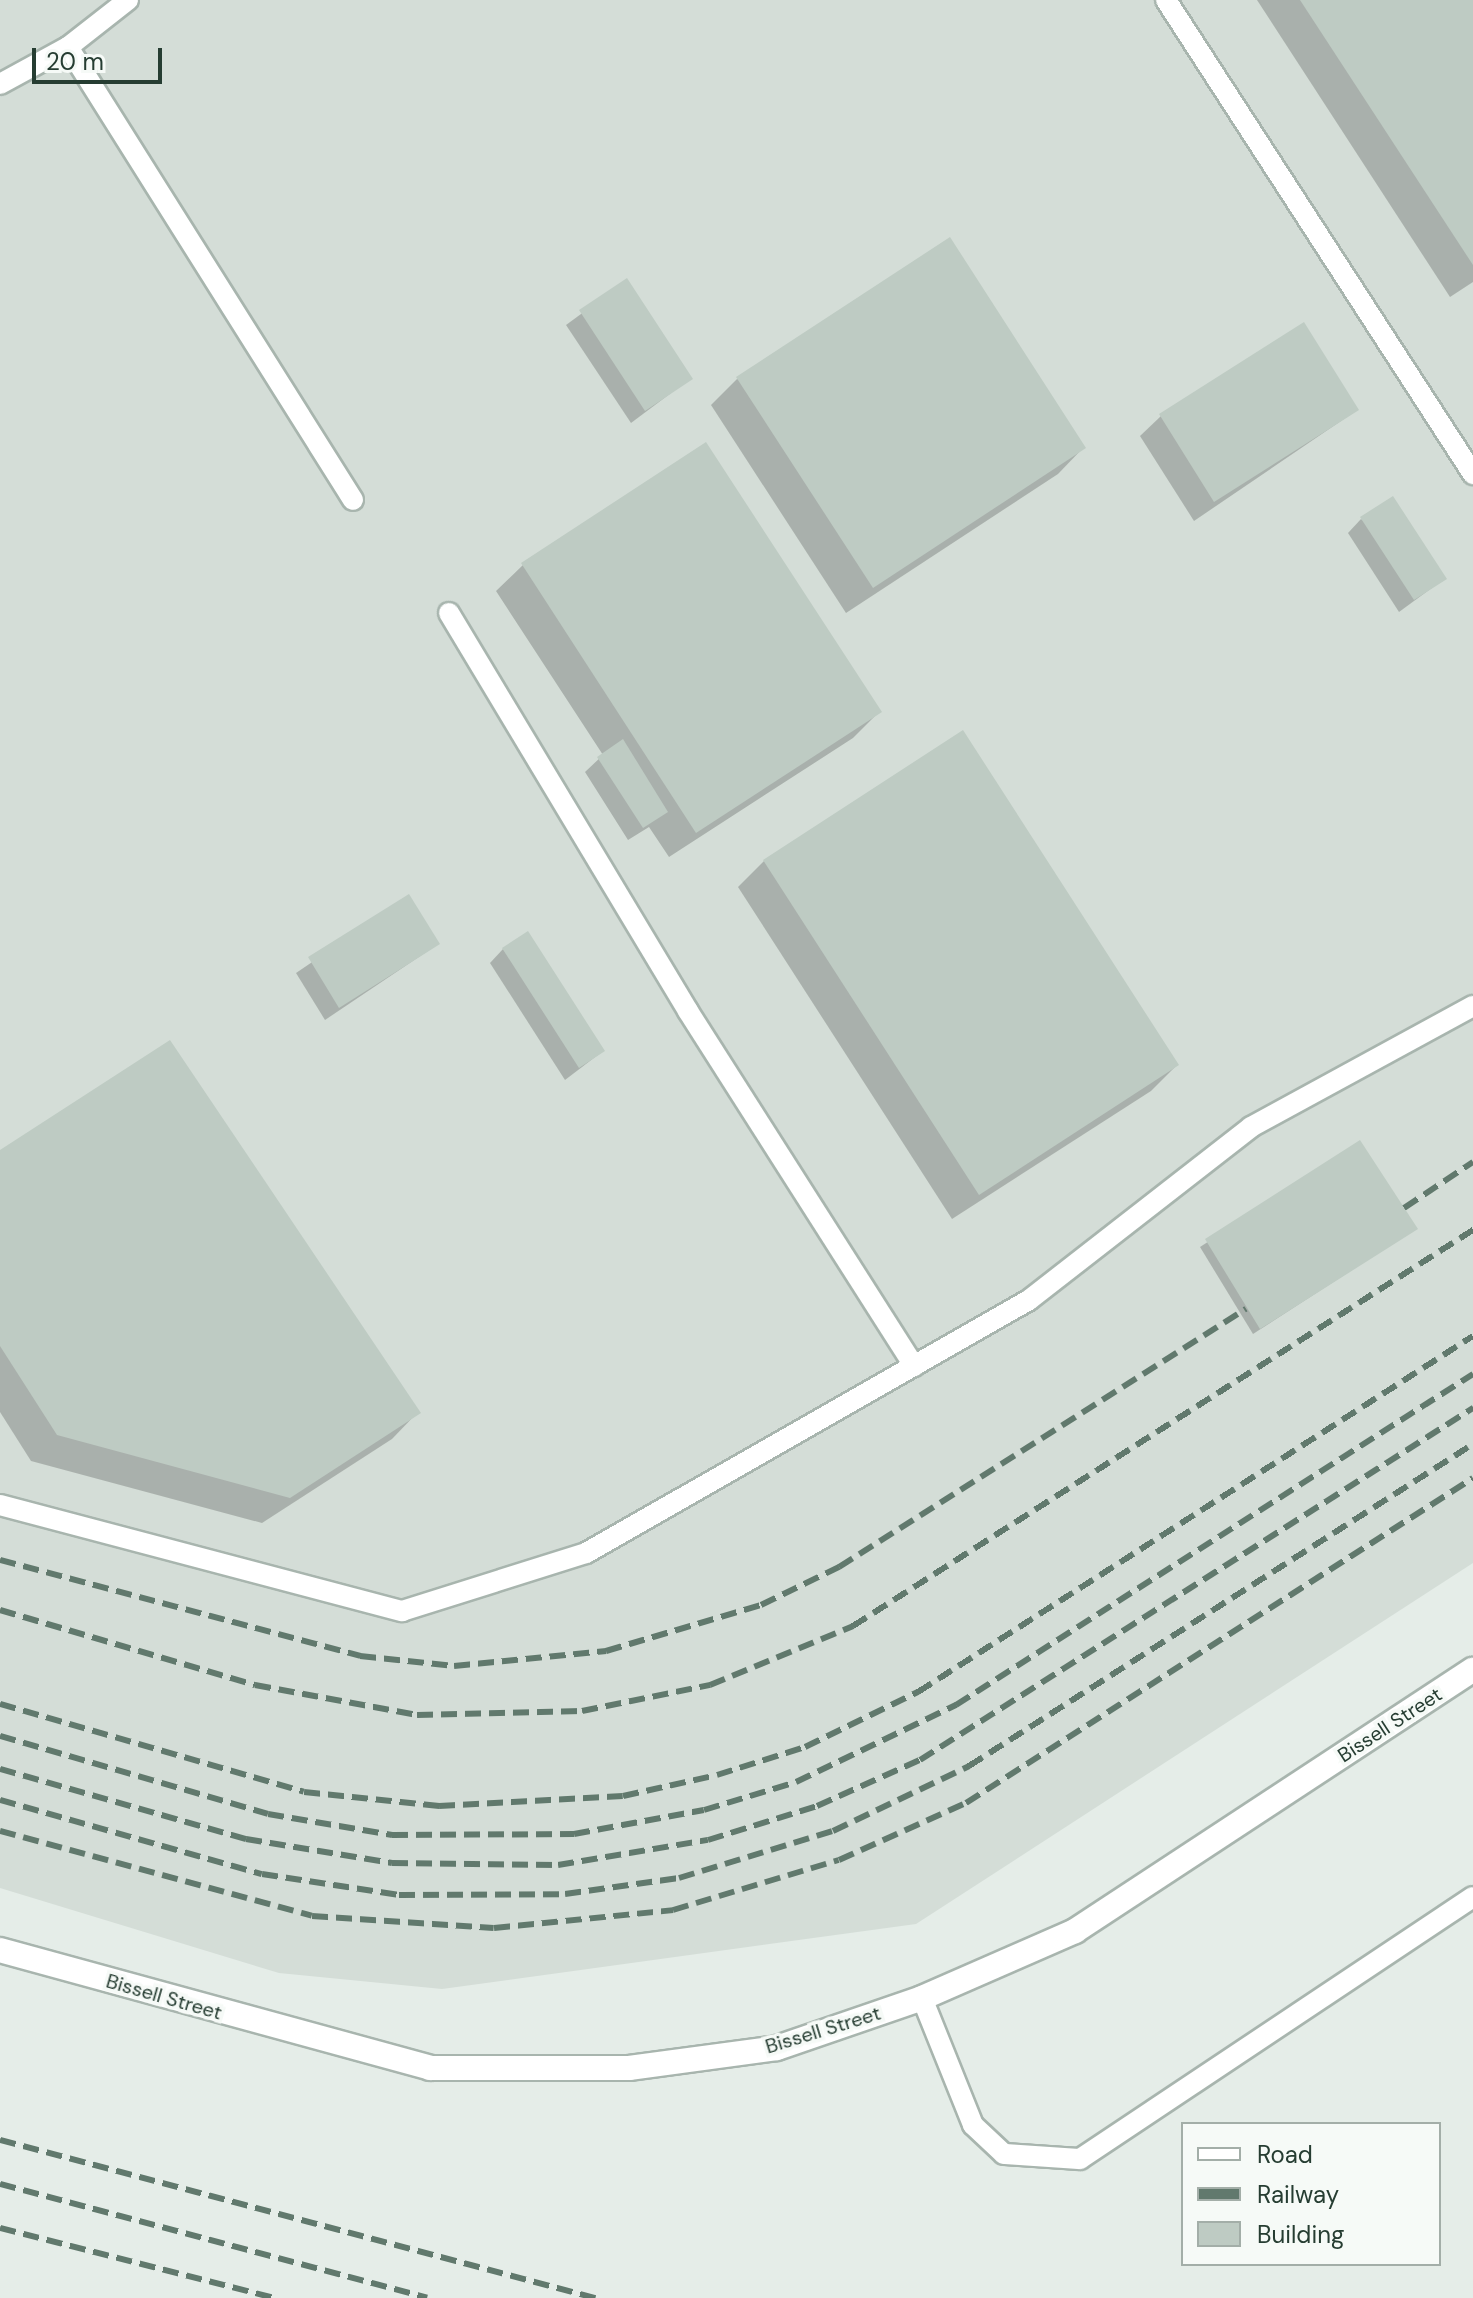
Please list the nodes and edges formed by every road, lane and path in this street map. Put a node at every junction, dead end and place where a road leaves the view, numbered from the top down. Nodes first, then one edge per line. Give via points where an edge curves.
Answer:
1 (128, 0) edge
2 (1166, 0) edge
3 (68, 47) junction
4 (0, 84) edge
5 (1473, 474) edge
6 (353, 500) dead end
7 (449, 613) dead end
8 (1473, 1006) edge
9 (914, 1366) junction
10 (0, 1505) edge
11 (1473, 1670) edge
12 (1473, 1897) edge
13 (0, 1950) edge
14 (922, 1998) junction

1 - 3 lane
2 - 5 lane
3 - 4 lane
3 - 6 lane
7 - 9 lane via 688,1011
8 - 9 lane via 1251,1127 1029,1300
9 - 10 lane via 586,1553 402,1611
11 - 14 street, Bissell Street via 1075,1931
12 - 14 lane via 1080,2159 1004,2154 973,2125
13 - 14 street, Bissell Street via 430,2068 629,2068 747,2052

